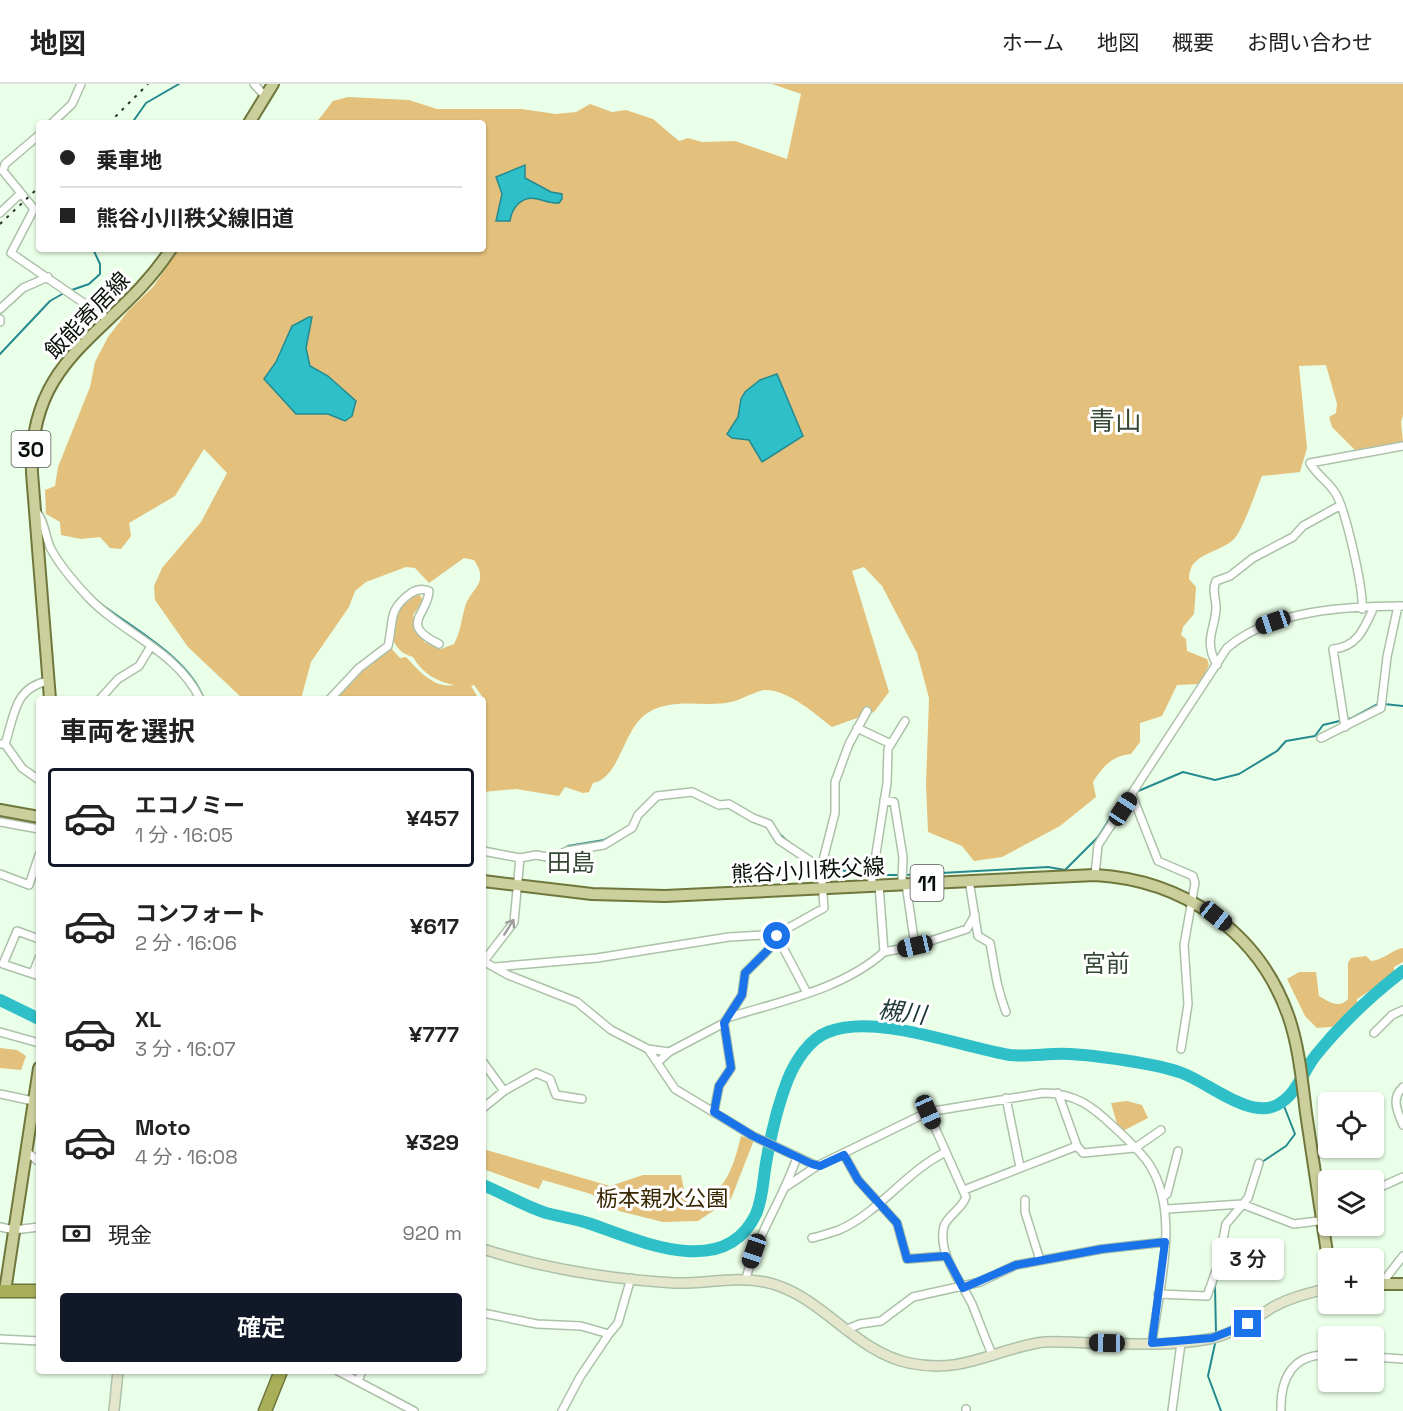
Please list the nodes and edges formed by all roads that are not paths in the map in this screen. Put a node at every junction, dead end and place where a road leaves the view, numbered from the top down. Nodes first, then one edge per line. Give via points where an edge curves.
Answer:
1 (81, 84) edge
2 (254, 84) edge
3 (273, 84) edge
4 (265, 96) junction
5 (55, 120) edge
6 (251, 120) edge
7 (36, 138) edge
8 (2, 171) edge
9 (21, 193) junction
10 (0, 213) edge
11 (169, 252) edge
12 (48, 277) junction
13 (0, 309) edge
14 (107, 319) junction
15 (1403, 446) edge
16 (1341, 505) junction
17 (34, 509) junction
18 (1400, 606) edge
19 (1362, 609) junction
20 (1373, 609) junction
21 (439, 644) dead end
22 (151, 646) junction
23 (1217, 665) junction
24 (48, 681) junction
25 (50, 696) edge
26 (103, 696) edge
27 (198, 696) edge
28 (333, 696) edge
29 (867, 711) dead end
30 (905, 721) dead end
31 (1345, 727) junction
32 (857, 728) junction
33 (1321, 738) dead end
34 (2, 744) edge
35 (891, 744) junction
36 (36, 778) edge
37 (1132, 795) junction
38 (884, 800) junction
39 (0, 810) edge
40 (36, 816) edge
41 (0, 822) edge
42 (36, 828) edge
43 (486, 851) edge
44 (520, 858) junction
45 (36, 864) edge
46 (821, 868) junction
47 (0, 874) edge
48 (1095, 874) junction
49 (969, 880) junction
50 (486, 881) edge
51 (904, 883) junction
52 (519, 886) junction
53 (875, 886) junction
54 (823, 889) junction
55 (1192, 901) junction
56 (975, 915) junction
57 (777, 934) junction
58 (36, 938) edge
59 (915, 946) junction
60 (884, 952) junction
61 (486, 957) edge
62 (486, 962) edge
63 (495, 967) junction
64 (36, 975) edge
65 (807, 993) junction
66 (1403, 1010) edge
67 (1006, 1012) dead end
68 (730, 1017) junction
69 (724, 1023) junction
70 (0, 1032) edge
71 (1374, 1033) dead end
72 (36, 1043) edge
73 (648, 1049) junction
74 (1181, 1049) dead end
75 (669, 1052) junction
76 (658, 1062) junction
77 (486, 1066) edge
78 (36, 1084) edge
79 (1403, 1087) edge
80 (504, 1091) junction
81 (1058, 1093) junction
82 (0, 1095) edge
83 (1006, 1098) junction
84 (582, 1099) dead end
85 (33, 1101) junction
86 (486, 1106) edge
87 (714, 1112) junction
88 (928, 1112) junction
89 (1403, 1125) edge
90 (1161, 1130) dead end
91 (1077, 1146) junction
92 (1135, 1148) junction
93 (26, 1151) junction
94 (1178, 1151) dead end
95 (946, 1152) junction
96 (844, 1155) junction
97 (797, 1157) junction
98 (36, 1159) edge
99 (1259, 1163) dead end
100 (817, 1166) junction
101 (1020, 1167) junction
102 (1318, 1176) edge
103 (1403, 1177) edge
104 (787, 1186) junction
105 (1384, 1186) edge
106 (964, 1190) junction
107 (1163, 1197) junction
108 (1025, 1200) dead end
109 (878, 1204) junction
110 (1242, 1204) junction
111 (1167, 1209) junction
112 (1318, 1219) edge
113 (0, 1227) edge
114 (36, 1227) edge
115 (14, 1230) junction
116 (812, 1238) dead end
117 (1165, 1242) junction
118 (486, 1250) edge
119 (946, 1256) junction
120 (1403, 1256) edge
121 (1040, 1260) junction
122 (1384, 1277) edge
123 (631, 1278) junction
124 (747, 1279) junction
125 (1384, 1283) edge
126 (1403, 1284) edge
127 (963, 1288) junction
128 (3, 1291) edge
129 (36, 1291) edge
130 (1318, 1292) edge
131 (1158, 1294) junction
132 (486, 1314) edge
133 (845, 1330) junction
134 (609, 1334) junction
135 (0, 1340) edge
136 (36, 1341) edge
137 (1152, 1343) junction
138 (1181, 1343) junction
139 (1318, 1354) edge
140 (993, 1356) junction
141 (1384, 1358) edge
142 (1403, 1359) edge
143 (118, 1374) edge
144 (280, 1374) edge
145 (344, 1374) edge
146 (361, 1374) edge
147 (358, 1381) junction
148 (114, 1411) edge
149 (265, 1411) edge
150 (414, 1411) edge
151 (562, 1411) edge
152 (1172, 1411) edge
153 (1281, 1411) edge

1 - 5 street via 72,104
2 - 4 street
3 - 4 main road
4 - 6 main road
7 - 8 street
8 - 9 street
9 - 10 street
9 - 12 street via 34,209 11,253
11 - 14 main road, 飯能寄居線 / 30 via 153,275
12 - 13 street via 23,288
12 - 14 street
14 - 17 main road, 飯能寄居線 / 30 via 67,359 39,409 31,444
15 - 16 street via 1310,463
16 - 19 street via 1362,588
16 - 23 street via 1230,576 1216,581 1216,607 1209,635
17 - 22 street via 41,517 52,551 90,599
17 - 24 main road, 飯能寄居線 / 30
18 - 20 street
18 - 31 street via 1387,657 1381,708
19 - 20 street
19 - 23 street via 1306,613 1260,627 1232,644
20 - 31 street via 1358,637 1333,651
21 - 28 street via 419,628 418,618 429,591 415,590 399,601 394,610 388,646
22 - 26 street via 139,666 118,679
22 - 27 street via 182,670
23 - 37 street
24 - 25 main road, 飯能寄居線 / 30
24 - 34 street via 31,684 21,694
29 - 32 street
30 - 35 street
31 - 33 street
32 - 35 street
32 - 46 street via 835,782 835,813
34 - 36 street
35 - 38 street
37 - 48 street via 1098,845
37 - 55 street via 1158,861 1193,876
38 - 51 street via 894,802
38 - 53 street
39 - 40 main road
41 - 42 street
43 - 44 street
44 - 46 street via 553,858 567,850 604,845 632,828 638,815 657,796 692,792 719,805 729,804 769,824 779,840
44 - 52 street
45 - 47 street via 29,885
46 - 54 street
48 - 49 main road, 熊谷小川秩父線 / 11
48 - 55 main road, 熊谷小川秩父線 / 11 via 1148,883
49 - 51 main road, 熊谷小川秩父線 / 11
49 - 56 street
50 - 52 main road, 熊谷小川秩父線 / 11
51 - 53 main road, 熊谷小川秩父線 / 11
51 - 59 street
52 - 54 main road, 熊谷小川秩父線 / 11 via 665,897
61 -> 52 street via 514,922
53 - 54 main road, 熊谷小川秩父線 / 11
53 - 60 street
54 - 57 street via 824,908
55 - 74 street via 1184,945 1188,1004
55 - 102 main road, 熊谷小川秩父線 / 11 via 1226,924 1254,953 1282,1000 1294,1037
56 - 59 street via 967,929
56 - 67 street via 978,936 990,943 994,979
57 - 63 street
57 - 65 street
57 - 68 street via 773,945 745,973 744,990
58 - 64 street via 17,931 3,964
59 - 60 street
60 - 65 street via 865,967
62 - 63 street
63 - 73 street via 577,1002 611,1030
65 - 68 street
66 - 71 street
68 - 69 street
69 - 75 street
69 - 87 street via 731,1068 719,1086
70 - 72 street
73 - 75 street
73 - 76 street
75 - 76 street
76 - 87 street via 675,1089
77 - 80 street
78 - 85 main road
79 - 89 street via 1395,1102
80 - 84 street via 536,1073 550,1079 556,1095
80 - 86 street
81 - 83 street
81 - 91 street
81 - 92 street via 1091,1105
82 - 85 street
83 - 88 street
83 - 101 street
85 - 93 main road
87 - 97 street
88 - 95 street
88 - 96 street
90 - 92 street
91 - 92 street via 1083,1154
91 - 101 street
92 - 107 street via 1149,1164
93 - 98 street
93 - 115 main road
94 - 107 street
95 - 106 street
95 - 109 street via 928,1161
96 - 100 street
96 - 109 street
97 - 100 street
97 - 104 street
99 - 110 street via 1248,1198
100 - 104 street
101 - 106 street
103 - 105 street
104 - 124 street via 754,1251
106 - 119 street via 963,1203 943,1230
107 - 111 street
108 - 121 street
109 - 116 street via 839,1230
109 - 119 street via 897,1223 907,1259
110 - 111 street
110 - 112 street via 1294,1224
110 - 131 street via 1226,1224 1207,1296
111 - 117 street
113 - 115 street
114 - 115 street
115 - 128 main road
117 - 121 street
117 - 131 street
118 - 123 street via 556,1269
119 - 127 street
120 - 122 street
121 - 127 street via 1016,1265
123 - 124 street via 694,1283
123 - 134 street via 624,1311
124 - 133 street via 790,1288
125 - 126 main road
127 - 133 street via 913,1297 881,1321
127 - 140 street
128 - 129 highway
130 - 138 street via 1285,1302 1232,1331
131 - 137 street
132 - 134 street via 537,1324 581,1326
133 - 140 street via 889,1357 909,1363 958,1366
134 - 151 street
135 - 136 street
137 - 138 street
137 - 140 street via 1043,1342
138 - 152 street
139 - 153 street via 1297,1363 1283,1386
141 - 142 street
143 - 148 street
144 - 149 highway
145 - 147 street
146 - 147 street
147 - 150 street

